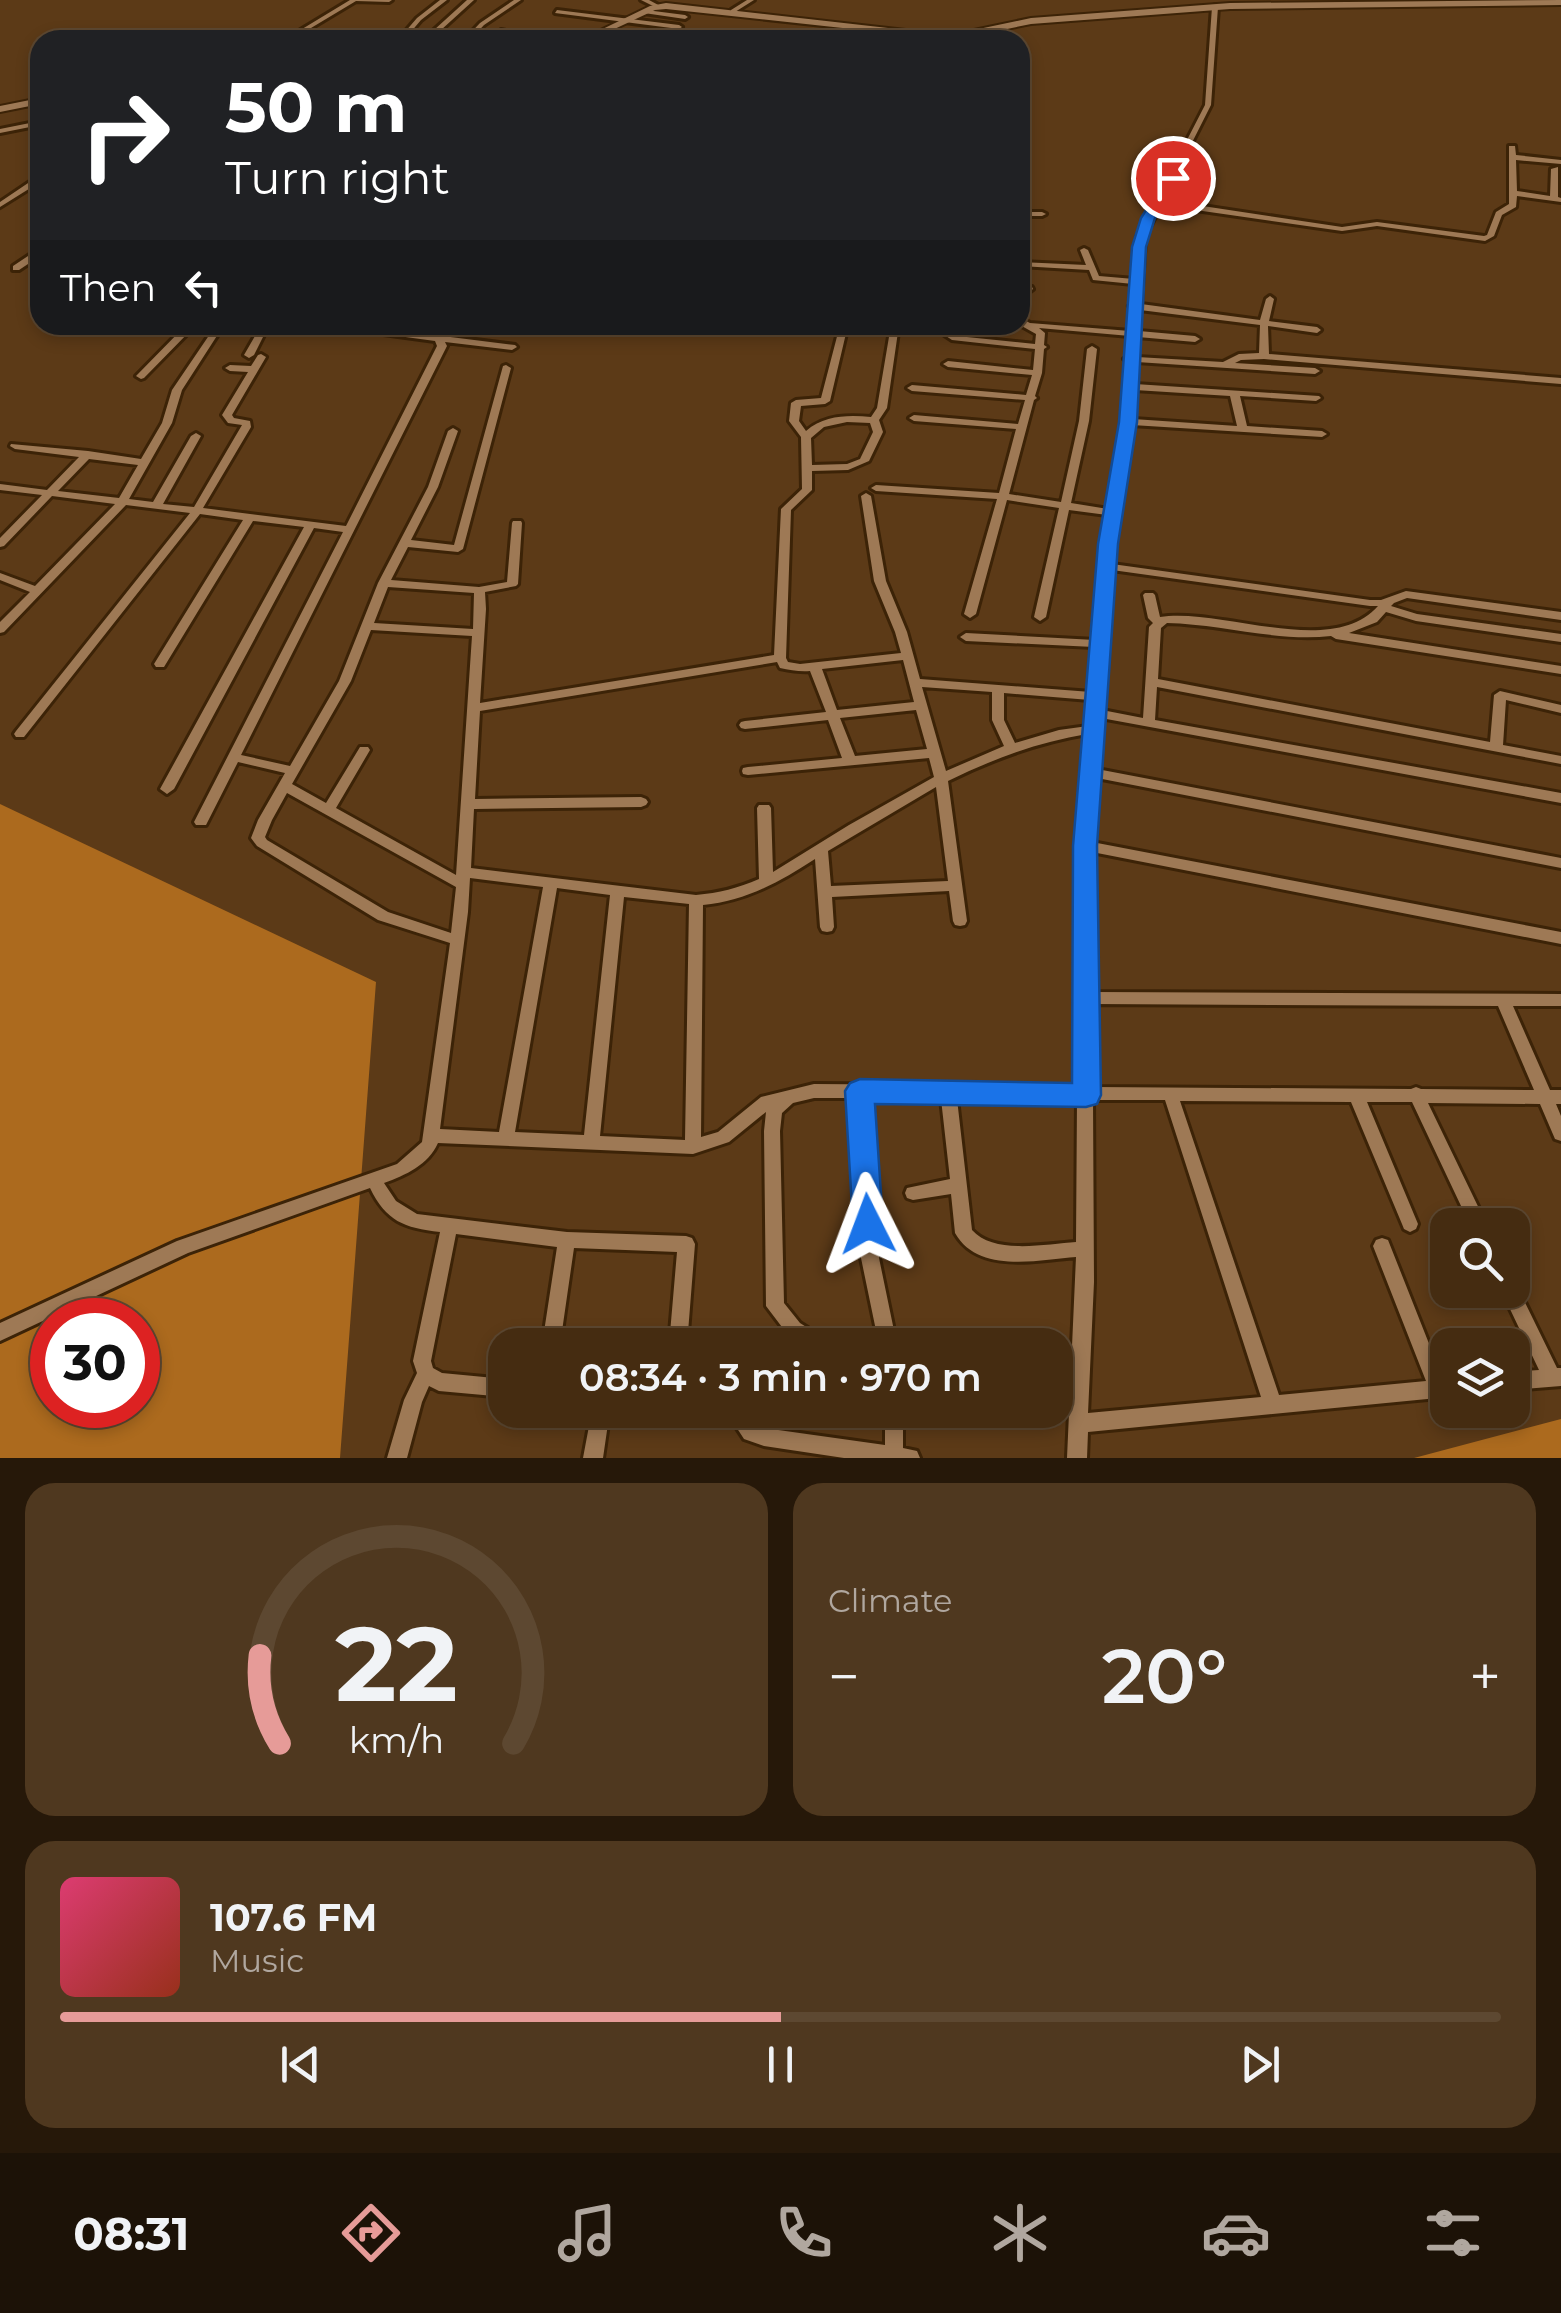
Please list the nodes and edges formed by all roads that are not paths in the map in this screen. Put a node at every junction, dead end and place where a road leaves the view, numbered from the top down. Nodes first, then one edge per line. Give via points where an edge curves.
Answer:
1 (355, 0) edge
2 (389, 0) edge
3 (444, 0) edge
4 (470, 0) edge
5 (518, 0) edge
6 (644, 0) edge
7 (678, 0) edge
8 (751, 0) edge
9 (1561, 2) edge
10 (1180, 5) edge
11 (662, 6) junction
12 (1215, 7) junction
13 (557, 12) dead end
14 (646, 12) junction
15 (733, 12) junction
16 (685, 17) dead end
17 (629, 20) junction
18 (680, 27) dead end
19 (304, 30) edge
20 (410, 30) edge
21 (437, 30) edge
22 (476, 30) edge
23 (606, 30) edge
24 (868, 30) edge
25 (995, 30) edge
26 (30, 105) edge
27 (0, 108) edge
28 (30, 125) edge
29 (0, 131) edge
30 (1558, 166) edge
31 (30, 185) edge
32 (1514, 193) junction
33 (1558, 200) edge
34 (1158, 202) junction
35 (0, 205) edge
36 (1030, 214) edge
37 (1042, 214) dead end
38 (1084, 250) dead end
39 (30, 259) edge
40 (1030, 265) edge
41 (16, 268) dead end
42 (1091, 268) junction
43 (1135, 282) junction
44 (1270, 299) dead end
45 (1133, 306) junction
46 (1264, 322) junction
47 (1030, 323) edge
48 (1030, 326) edge
49 (1317, 330) dead end
50 (1131, 332) junction
51 (181, 335) edge
52 (213, 335) edge
53 (262, 335) edge
54 (402, 335) edge
55 (841, 335) edge
56 (893, 335) edge
57 (949, 335) edge
58 (1195, 339) dead end
59 (439, 340) junction
60 (512, 347) dead end
61 (1042, 347) junction
62 (1092, 350) dead end
63 (1264, 356) junction
64 (1130, 359) junction
65 (948, 364) dead end
66 (1225, 365) junction
67 (230, 368) dead end
68 (506, 368) dead end
69 (253, 370) junction
70 (1315, 372) dead end
71 (1038, 373) junction
72 (141, 376) dead end
73 (1561, 382) edge
74 (1130, 387) junction
75 (912, 388) dead end
76 (1234, 393) junction
77 (1032, 398) junction
78 (1316, 398) dead end
79 (914, 418) dead end
80 (874, 420) junction
81 (1128, 422) junction
82 (1023, 427) junction
83 (1242, 429) junction
84 (454, 431) dead end
85 (1322, 434) dead end
86 (196, 436) dead end
87 (806, 437) junction
88 (15, 446) dead end
89 (88, 454) junction
90 (146, 463) junction
91 (807, 468) junction
92 (0, 487) edge
93 (49, 494) junction
94 (1004, 496) junction
95 (122, 503) junction
96 (1064, 506) junction
97 (156, 508) junction
98 (196, 512) junction
99 (1112, 513) junction
100 (249, 519) junction
101 (518, 524) dead end
102 (310, 525) junction
103 (347, 529) junction
104 (404, 543) junction
105 (0, 544) edge
106 (1106, 566) junction
107 (3, 582) edge
108 (384, 584) junction
109 (479, 590) junction
110 (38, 591) junction
111 (1149, 595) dead end
112 (1388, 605) junction
113 (970, 614) dead end
114 (1561, 616) edge
115 (1040, 617) dead end
116 (1159, 622) junction
117 (368, 626) junction
118 (0, 630) edge
119 (478, 633) junction
120 (1326, 633) junction
121 (966, 638) dead end
122 (1561, 638) edge
123 (1100, 644) junction
124 (908, 656) junction
125 (780, 658) junction
126 (160, 664) dead end
127 (814, 667) junction
128 (1561, 670) edge
129 (1152, 682) junction
130 (916, 684) junction
131 (998, 690) junction
132 (1096, 696) junction
133 (922, 705) junction
134 (476, 708) junction
135 (1561, 710) edge
136 (1094, 712) junction
137 (832, 715) junction
138 (1149, 722) junction
139 (745, 725) dead end
140 (1092, 729) junction
141 (20, 734) dead end
142 (1010, 746) junction
143 (1496, 748) junction
144 (364, 750) dead end
145 (934, 752) junction
146 (233, 758) junction
147 (1561, 760) edge
148 (850, 761) junction
149 (294, 771) junction
150 (748, 771) dead end
151 (1090, 772) junction
152 (941, 777) junction
153 (286, 786) junction
154 (167, 789) dead end
155 (1561, 798) edge
156 (641, 802) dead end
157 (469, 804) junction
158 (330, 808) junction
159 (764, 808) dead end
160 (200, 822) dead end
161 (1085, 846) junction
162 (821, 850) junction
163 (1561, 863) edge
164 (463, 878) junction
165 (551, 882) junction
166 (766, 882) junction
167 (955, 886) junction
168 (618, 890) junction
169 (824, 892) junction
170 (696, 900) junction
171 (960, 921) dead end
172 (827, 926) dead end
173 (1561, 938) edge
174 (457, 940) junction
175 (1088, 998) junction
176 (1502, 1000) junction
177 (1561, 1000) edge
178 (860, 1091) junction
179 (948, 1093) junction
180 (1356, 1094) junction
181 (1416, 1094) junction
182 (1086, 1095) junction
183 (792, 1096) junction
184 (1171, 1096) junction
185 (1552, 1096) edge
186 (1561, 1134) edge
187 (432, 1136) junction
188 (506, 1139) junction
189 (591, 1142) junction
190 (693, 1147) junction
191 (374, 1180) junction
192 (958, 1185) junction
193 (914, 1193) dead end
194 (1471, 1208) edge
195 (1410, 1224) dead end
196 (449, 1228) junction
197 (567, 1240) junction
198 (1382, 1246) dead end
199 (1085, 1249) junction
200 (1520, 1308) edge
201 (554, 1328) edge
202 (679, 1328) edge
203 (793, 1328) edge
204 (884, 1328) edge
205 (0, 1332) edge
206 (1430, 1358) edge
207 (426, 1374) junction
208 (1556, 1377) edge
209 (1530, 1379) edge
210 (488, 1386) edge
211 (1430, 1389) edge
212 (1272, 1403) junction
213 (1080, 1423) junction
214 (598, 1428) edge
215 (749, 1428) edge
216 (897, 1428) edge
217 (822, 1452) edge
218 (902, 1457) edge
219 (397, 1458) edge
220 (593, 1458) edge
221 (1078, 1458) edge

1 - 2 street
1 - 19 street
3 - 20 street
4 - 21 street
5 - 22 street
6 - 11 street
7 - 11 street
8 - 15 street
9 - 12 street
10 - 12 street
10 - 25 street
11 - 14 street
11 - 15 street
12 - 34 street via 1208,105
13 - 17 street
14 - 16 street
14 - 17 street
15 - 24 street
17 - 18 street
17 - 23 street
26 - 27 street
28 - 29 street
30 - 32 street via 1512,152
30 - 33 street
31 - 35 street
32 - 33 street
32 - 34 street via 1511,207 1488,238 1480,239 1377,224 1342,230
34 - 43 street via 1141,237
36 - 37 street
38 - 42 street
39 - 41 street
40 - 42 street
42 - 43 street via 1102,280
43 - 45 street
44 - 46 street
45 - 46 street
45 - 50 street
46 - 49 street
46 - 63 street
47 - 50 street
48 - 61 street via 1040,333
50 - 58 street
50 - 64 street
51 - 72 street
52 - 90 street via 177,390
53 - 69 street
54 - 59 street
55 - 87 street via 824,401 794,406 794,421
56 - 80 street via 882,408
57 - 61 street
59 - 60 street
59 - 103 street via 442,346
61 - 71 street
62 - 96 street
63 - 66 street
63 - 73 street
64 - 66 street
64 - 74 street
65 - 71 street
66 - 70 street
67 - 69 street
68 - 104 street via 458,548
69 - 98 street via 226,418 246,427
71 - 77 street
74 - 76 street
74 - 81 street
75 - 77 street
76 - 78 street
76 - 83 street
77 - 82 street
79 - 82 street
80 - 87 street via 834,420
80 - 91 street via 878,432 864,461
81 - 83 street
81 - 99 street
82 - 94 street
83 - 85 street
84 - 104 street
86 - 97 street
87 - 91 street
88 - 89 street
89 - 90 street
89 - 93 street
90 - 95 street
91 - 125 street via 807,490 786,508
92 - 93 street
93 - 95 street
93 - 105 street
94 - 96 street
94 - 113 street
94 - 124 street via 871,492 880,581
95 - 97 street
95 - 110 street
96 - 99 street
96 - 115 street
97 - 98 street
98 - 100 street
98 - 141 street
99 - 106 street
100 - 102 street
100 - 126 street
101 - 109 street via 512,584
102 - 103 street
102 - 154 street
103 - 146 street
104 - 108 street
106 - 112 street
106 - 123 street
107 - 110 street
108 - 109 street
108 - 117 street
109 - 119 street
110 - 118 street
111 - 116 street
112 - 114 street via 1406,594
112 - 120 street via 1374,621
112 - 122 street via 1427,619
116 - 120 street via 1177,618
116 - 129 street
117 - 119 street
117 - 149 street
119 - 134 street
120 - 128 street
121 - 123 street
123 - 132 street
124 - 127 street
124 - 130 street
125 - 127 street via 792,668
125 - 134 street
127 - 137 street
129 - 138 street
129 - 143 street
130 - 131 street
130 - 133 street
131 - 132 street
131 - 142 street via 998,720
132 - 136 street
133 - 137 street
133 - 145 street
134 - 157 street
135 - 143 street via 1500,696
136 - 138 street
136 - 140 street
137 - 139 street
137 - 148 street
138 - 155 street
140 - 142 street
140 - 151 street
142 - 152 street
143 - 147 street
144 - 158 street
145 - 148 street
145 - 152 street
146 - 149 street
146 - 160 street
148 - 150 street
149 - 153 street
151 - 161 street
151 - 163 street
152 - 162 street
152 - 167 street
153 - 158 street
153 - 174 street via 260,830 262,844 383,916
156 - 157 street
157 - 164 street
158 - 164 street
159 - 166 street
161 - 173 street
161 - 175 street
162 - 166 street
162 - 169 street
164 - 165 street
164 - 174 street
165 - 168 street
165 - 188 street
166 - 170 street via 733,897
167 - 169 street
167 - 171 street
168 - 170 street
168 - 189 street
169 - 172 street
170 - 190 street
174 - 187 street
175 - 176 street
175 - 182 street
176 - 177 street
176 - 185 street
178 - 179 street
178 - 183 street
178 - 204 street via 870,1258
179 - 182 street
179 - 192 street
180 - 181 street
180 - 184 street
180 - 195 street
181 - 185 street
181 - 194 street
182 - 184 street
182 - 199 street
183 - 190 street via 767,1102 722,1136
183 - 203 street via 774,1110 772,1131 775,1306
184 - 212 street
185 - 186 street
187 - 188 street
187 - 191 street via 403,1170
188 - 189 street
189 - 190 street
191 - 196 street via 396,1215
191 - 205 street via 183,1247
192 - 193 street
192 - 199 street via 970,1245 1004,1252
196 - 197 street
196 - 207 street via 422,1360
197 - 201 street
197 - 202 street via 686,1244
198 - 206 street
199 - 213 street
200 - 208 street
207 - 210 street via 439,1382
207 - 219 street
208 - 209 street
211 - 212 street
212 - 213 street
213 - 221 street
214 - 220 street
215 - 217 street
216 - 218 street
217 - 218 street

